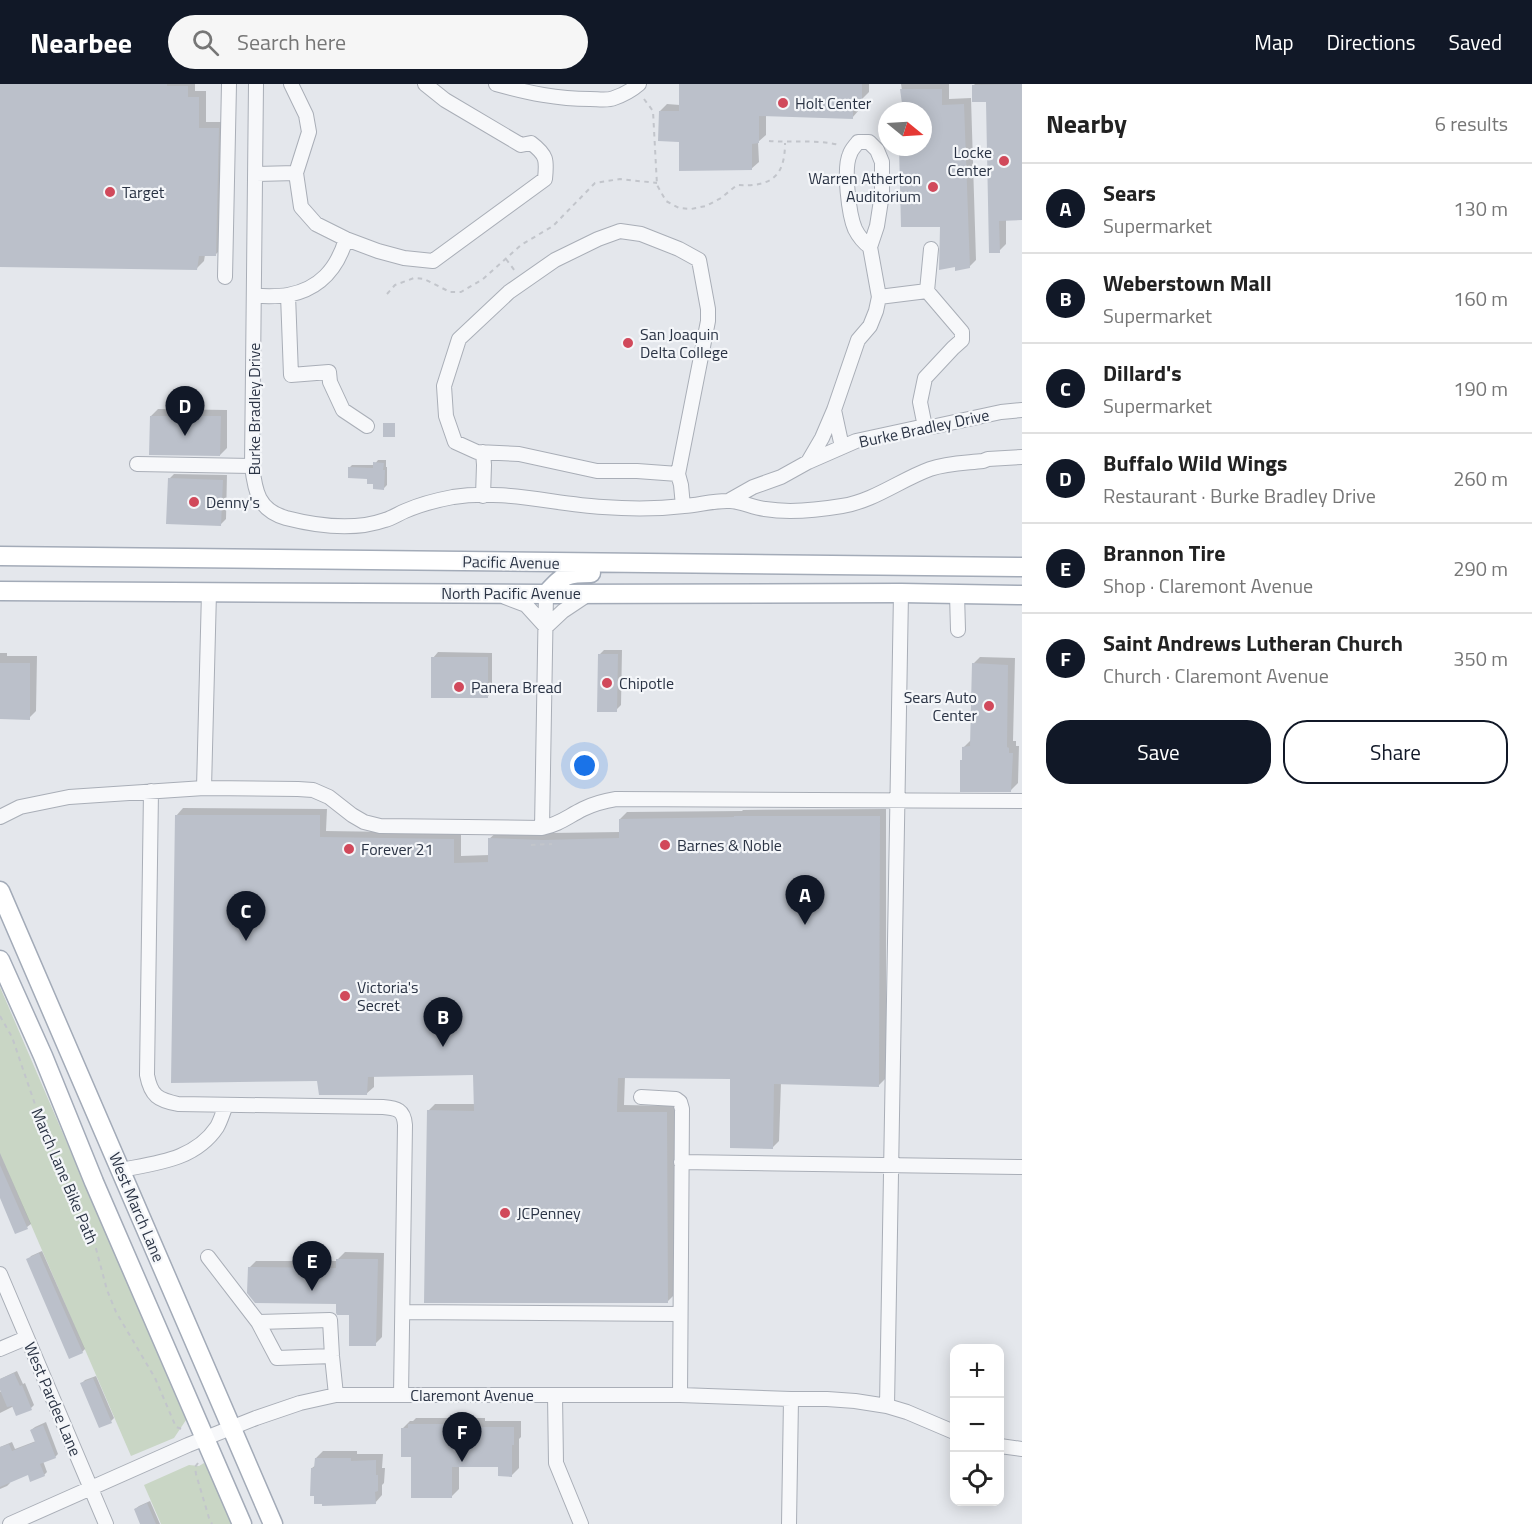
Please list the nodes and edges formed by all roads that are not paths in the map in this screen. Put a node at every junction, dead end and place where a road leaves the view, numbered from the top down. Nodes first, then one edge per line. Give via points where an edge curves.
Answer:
1 (229, 84) edge
2 (256, 84) edge
3 (291, 84) edge
4 (425, 84) edge
5 (496, 84) edge
6 (637, 85) edge
7 (296, 173) junction
8 (256, 174) junction
9 (346, 239) junction
10 (870, 247) junction
11 (931, 249) dead end
12 (225, 278) dead end
13 (927, 291) junction
14 (288, 295) junction
15 (254, 296) junction
16 (879, 297) junction
17 (834, 410) junction
18 (1022, 410) edge
19 (367, 426) dead end
20 (925, 427) junction
21 (842, 447) junction
22 (483, 452) junction
23 (1022, 457) edge
24 (808, 462) junction
25 (137, 464) dead end
26 (252, 466) junction
27 (678, 474) junction
28 (483, 496) junction
29 (730, 500) junction
30 (683, 507) junction
31 (0, 556) edge
32 (684, 564) junction
33 (1022, 567) edge
34 (0, 591) edge
35 (209, 592) junction
36 (494, 593) junction
37 (590, 593) junction
38 (901, 593) junction
39 (546, 594) junction
40 (957, 594) junction
41 (1022, 595) edge
42 (546, 627) junction
43 (958, 630) dead end
44 (204, 788) junction
45 (151, 791) junction
46 (897, 800) junction
47 (1022, 801) edge
48 (0, 817) edge
49 (542, 828) junction
50 (0, 891) edge
51 (0, 960) edge
52 (641, 1097) dead end
53 (226, 1105) junction
54 (681, 1162) junction
55 (892, 1165) junction
56 (1022, 1167) edge
57 (121, 1170) junction
58 (208, 1257) dead end
59 (0, 1274) edge
60 (403, 1312) junction
61 (680, 1314) junction
62 (258, 1322) junction
63 (26, 1338) junction
64 (0, 1349) edge
65 (332, 1356) junction
66 (336, 1395) junction
67 (401, 1395) junction
68 (555, 1395) junction
69 (680, 1395) junction
70 (791, 1399) junction
71 (887, 1406) junction
72 (232, 1427) junction
73 (950, 1430) edge
74 (206, 1439) junction
75 (1004, 1447) edge
76 (1022, 1449) edge
77 (92, 1489) junction
78 (9, 1524) edge
79 (106, 1524) edge
80 (242, 1524) edge
81 (273, 1524) edge
82 (581, 1524) edge
83 (789, 1524) edge

1 - 12 street
2 - 8 street, Burke Bradley Drive
3 - 7 street via 309,132
4 - 9 street via 521,145 531,143 540,150 547,163 545,179 433,261 404,258
5 - 6 street via 566,99 612,99
7 - 8 street
7 - 9 street via 301,207 316,224
8 - 15 street, Burke Bradley Drive
9 - 14 street via 330,272 313,288
10 - 10 street via 882,194 882,162 869,142 858,142 849,154 846,176 854,227
10 - 16 street
11 - 13 street
13 - 16 street
13 - 20 street via 962,332 962,340 925,378 920,402
14 - 15 street
14 - 19 street via 291,375 329,372 343,410
15 - 26 street, Burke Bradley Drive
16 - 17 street via 870,326 858,340
17 - 21 street
17 - 24 street
18 - 20 street, Burke Bradley Drive
20 - 21 street, Burke Bradley Drive
21 - 24 street, Burke Bradley Drive
22 - 27 street via 519,454 597,471
22 - 27 street via 455,442 446,416 444,386 459,339 509,292 555,260 620,231 641,234 699,260 708,321
22 - 28 street
23 - 29 street, Burke Bradley Drive via 941,466 846,506 766,510
24 - 29 street, Burke Bradley Drive
25 - 26 street
26 - 28 street, Burke Bradley Drive via 256,495 269,510 297,521 369,525 424,503
27 - 30 street
28 - 30 street, Burke Bradley Drive via 603,507
29 - 30 street, Burke Bradley Drive
31 - 32 main road, Pacific Avenue
32 - 33 main road, Pacific Avenue
32 - 39 main road via 670,573 572,573 561,578
34 - 35 main road, North Pacific Avenue
35 - 36 main road, North Pacific Avenue
35 - 44 street
36 - 39 main road, North Pacific Avenue
36 - 42 street via 526,605
37 - 38 main road, North Pacific Avenue
37 - 39 main road, North Pacific Avenue
37 - 42 street
38 - 40 main road, North Pacific Avenue
38 - 46 street
39 - 42 street
40 - 41 main road, North Pacific Avenue
40 - 43 street
42 - 49 street
44 - 45 street
44 - 49 street via 313,790 364,822 380,826
45 - 48 street via 69,797 20,807
45 - 53 street via 149,1086 154,1095 166,1102
46 - 47 street
46 - 49 street via 616,799
46 - 55 street
50 - 57 main road, West March Lane
51 - 74 main road, West March Lane
52 - 54 street via 680,1102
53 - 57 street via 217,1126 202,1143 180,1157
53 - 60 street via 383,1107 400,1111 405,1117
54 - 55 street
54 - 61 street
55 - 56 street
55 - 71 street
57 - 72 main road, West March Lane
58 - 62 street
59 - 63 street, West Pardee Lane
60 - 61 street
60 - 67 street
61 - 69 street
62 - 65 street via 278,1358
62 - 65 street via 330,1320
63 - 64 street
63 - 77 street, West Pardee Lane
65 - 66 street
66 - 67 street, Claremont Avenue
66 - 72 street, Claremont Avenue
67 - 68 street, Claremont Avenue
68 - 69 street, Claremont Avenue
68 - 82 street via 556,1463
69 - 70 street, Claremont Avenue
70 - 71 street, Claremont Avenue
70 - 83 street
71 - 73 street, Claremont Avenue
72 - 74 street, Claremont Avenue
72 - 81 main road, West March Lane
74 - 77 street, Claremont Avenue
74 - 80 main road, West March Lane
75 - 76 street
77 - 78 street, Claremont Avenue
77 - 79 street, West Pardee Lane

